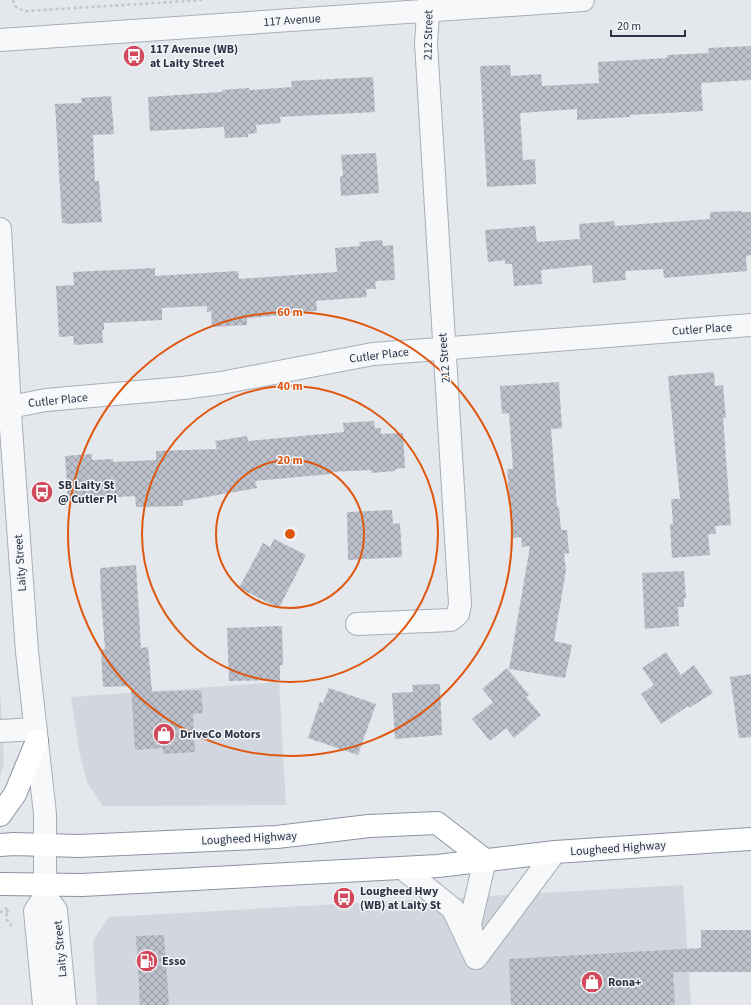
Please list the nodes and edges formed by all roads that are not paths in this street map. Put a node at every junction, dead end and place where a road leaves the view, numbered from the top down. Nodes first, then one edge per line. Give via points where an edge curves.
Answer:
1 (583, 0) edge
2 (428, 6) edge
3 (0, 40) edge
4 (0, 229) edge
5 (751, 325) edge
6 (444, 348) junction
7 (10, 407) junction
8 (357, 624) dead end
9 (0, 731) edge
10 (37, 735) junction
11 (0, 815) edge
12 (751, 838) edge
13 (0, 845) edge
14 (45, 846) junction
15 (555, 852) junction
16 (485, 860) junction
17 (402, 868) junction
18 (0, 884) edge
19 (46, 891) junction
20 (476, 958) junction
21 (44, 1005) edge
22 (65, 1005) edge

1 - 2 street, 117 Avenue
2 - 3 street, 117 Avenue
2 - 6 street, 212 Street via 426,43
4 - 7 street, Laity Street
5 - 6 street, Cutler Place
6 - 7 street, Cutler Place via 373,354 198,386 46,400
6 - 8 street, 212 Street via 460,604 458,614 451,620
7 - 10 street, Laity Street via 27,652
9 - 10 street
10 - 11 highway via 15,794
10 - 14 street, Laity Street via 44,793
12 - 15 highway, Lougheed Highway
13 - 14 highway, Lougheed Highway
14 - 16 highway, Lougheed Highway via 277,838 369,826 437,823
14 - 19 street, Laity Street
15 - 16 highway, Lougheed Highway
15 - 20 street
16 - 17 highway, Lougheed Highway
16 - 20 street via 470,924
17 - 19 highway, Lougheed Highway via 82,885
17 - 20 street via 452,909
18 - 19 highway, Lougheed Highway
19 - 21 street, Laity Street via 35,911
19 - 22 street, Laity Street via 56,910

